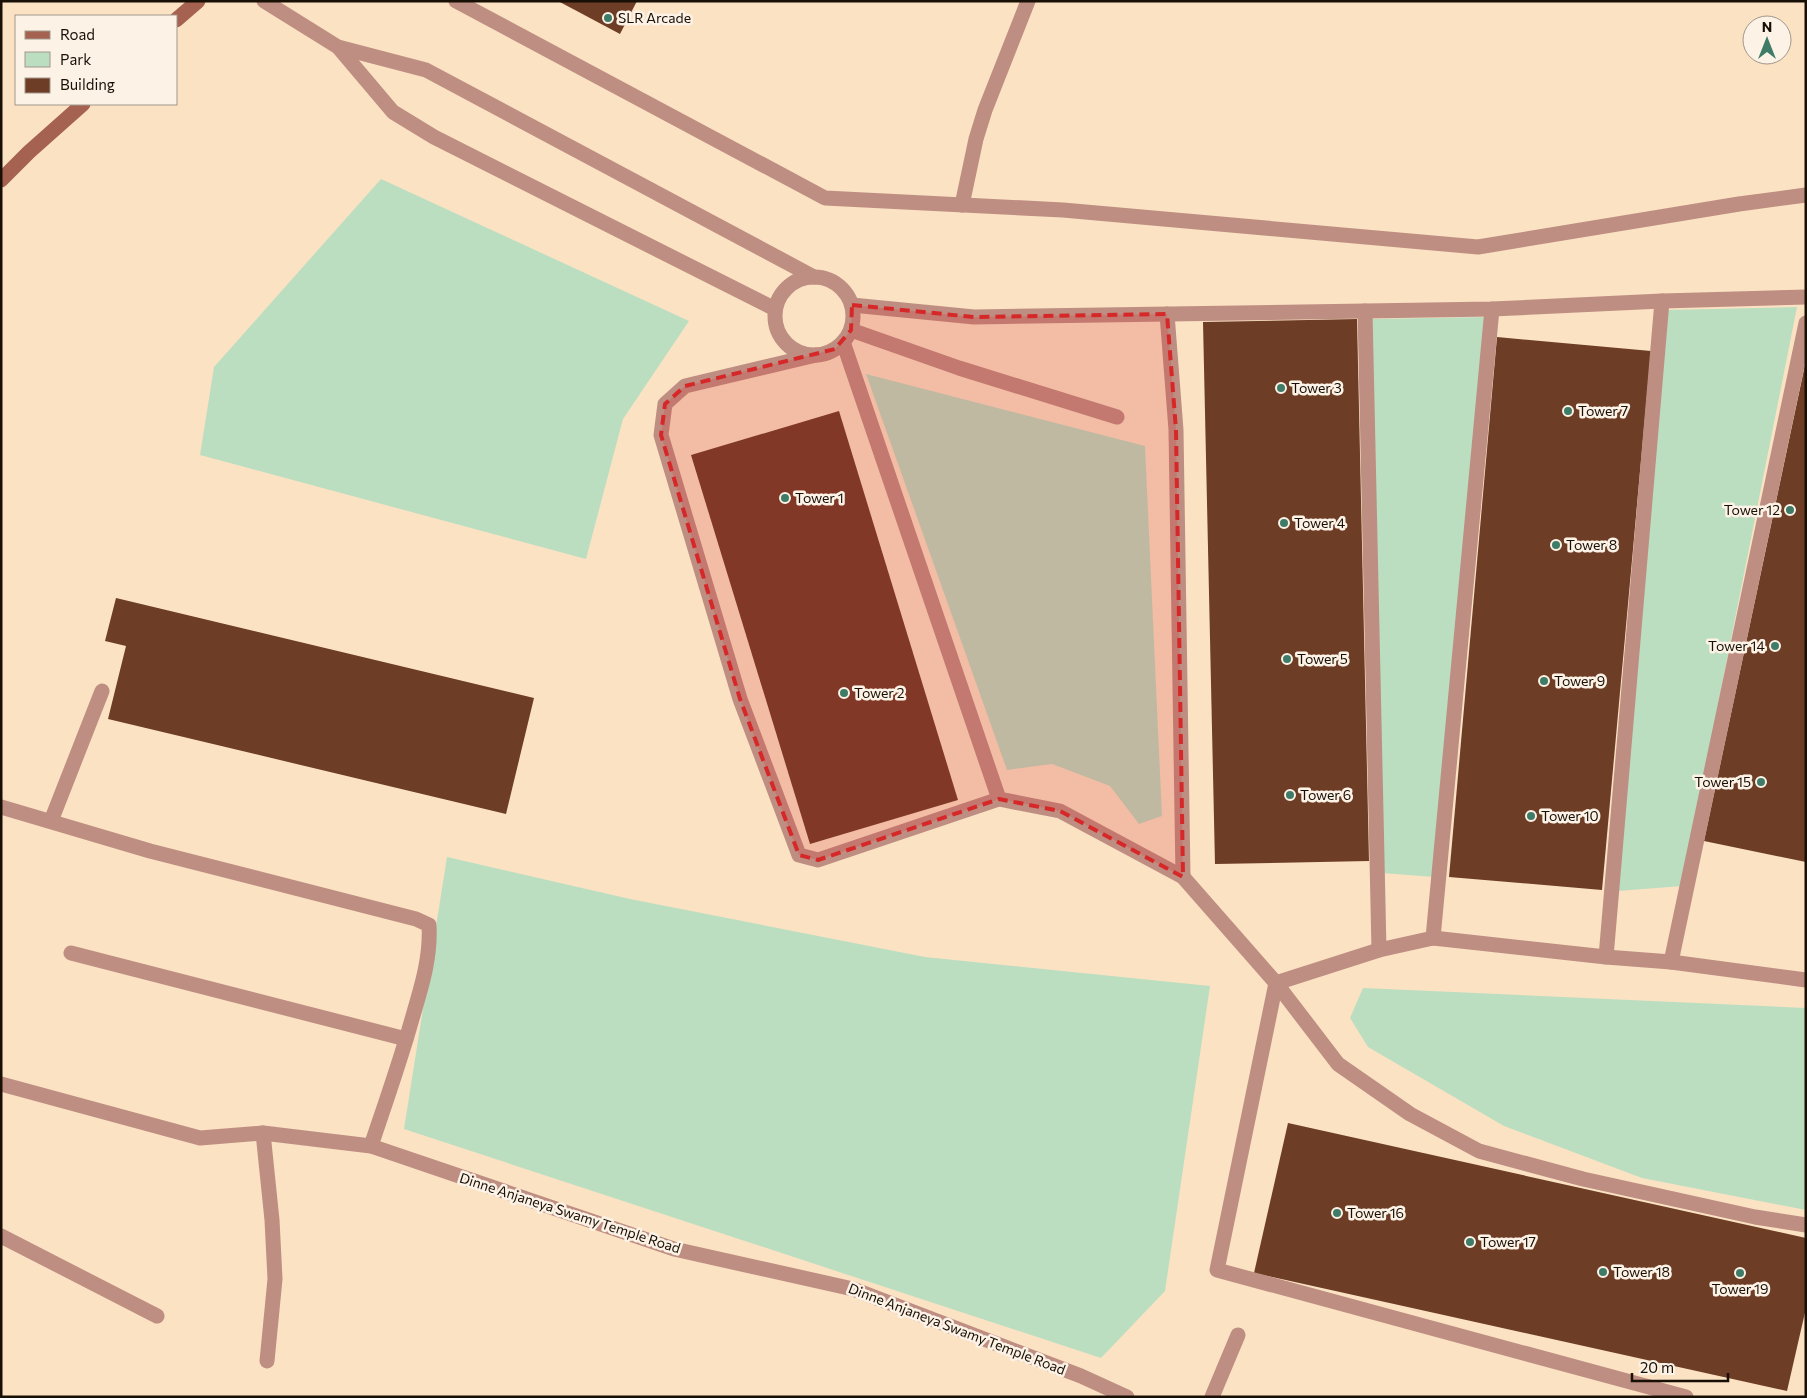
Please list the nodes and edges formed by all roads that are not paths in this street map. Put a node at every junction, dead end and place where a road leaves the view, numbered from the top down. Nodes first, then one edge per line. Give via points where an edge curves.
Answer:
1 (198, 1) edge
2 (264, 1) edge
3 (456, 1) edge
4 (1028, 1) edge
5 (178, 18) edge
6 (338, 47) junction
7 (82, 105) edge
8 (1, 180) edge
9 (1806, 195) edge
10 (962, 205) junction
11 (814, 277) junction
12 (1806, 297) edge
13 (1662, 302) junction
14 (852, 305) junction
15 (775, 309) junction
16 (1492, 309) junction
17 (1365, 311) junction
18 (1167, 314) junction
19 (1806, 323) edge
20 (847, 336) junction
21 (816, 355) junction
22 (1117, 417) dead end
23 (102, 691) dead end
24 (999, 799) junction
25 (1, 807) edge
26 (51, 822) junction
27 (1183, 877) junction
28 (1434, 938) junction
29 (1379, 950) junction
30 (72, 953) dead end
31 (1606, 957) junction
32 (1670, 962) junction
33 (1806, 980) edge
34 (1276, 984) junction
35 (406, 1039) junction
36 (1, 1084) edge
37 (263, 1133) junction
38 (370, 1146) junction
39 (1806, 1225) edge
40 (1, 1236) edge
41 (157, 1316) dead end
42 (1238, 1335) dead end
43 (267, 1360) dead end
44 (1098, 1391) edge
45 (1127, 1397) edge
46 (1212, 1397) edge
47 (1686, 1397) edge

1 - 5 street
2 - 6 street
3 - 10 street via 825,198
4 - 10 street via 985,110
6 - 11 street via 426,70
6 - 15 street via 393,112 434,137
7 - 8 street
9 - 10 street via 1478,247 1073,210
11 - 14 street via 838,285
11 - 15 street via 794,283 785,290
12 - 13 street
13 - 16 street
13 - 31 street
14 - 18 street via 974,317
14 - 20 street via 854,318
15 - 21 street via 776,327 784,342 804,354
16 - 17 street
16 - 28 street
17 - 18 street
17 - 29 street
18 - 27 street via 1176,430
19 - 32 street
20 - 21 street via 835,349
20 - 22 street
20 - 24 street
21 - 24 street via 685,386 666,404 661,435 740,699 799,856 818,860
23 - 26 street
24 - 27 street via 1060,811
25 - 26 street
26 - 35 street via 429,925 425,974
27 - 34 street
28 - 29 street
28 - 31 street
29 - 34 street
30 - 35 street
31 - 32 street
32 - 33 street
34 - 39 street via 1338,1064 1410,1114 1479,1151 1583,1180
34 - 47 street via 1217,1270
35 - 38 street
36 - 37 street, Dinne Anjaneya Swamy Temple Road via 200,1138
37 - 38 street, Dinne Anjaneya Swamy Temple Road
37 - 43 street via 275,1279
38 - 44 street, Dinne Anjaneya Swamy Temple Road via 674,1249 853,1289
40 - 41 street
42 - 46 street
44 - 45 street, Dinne Anjaneya Swamy Temple Road

